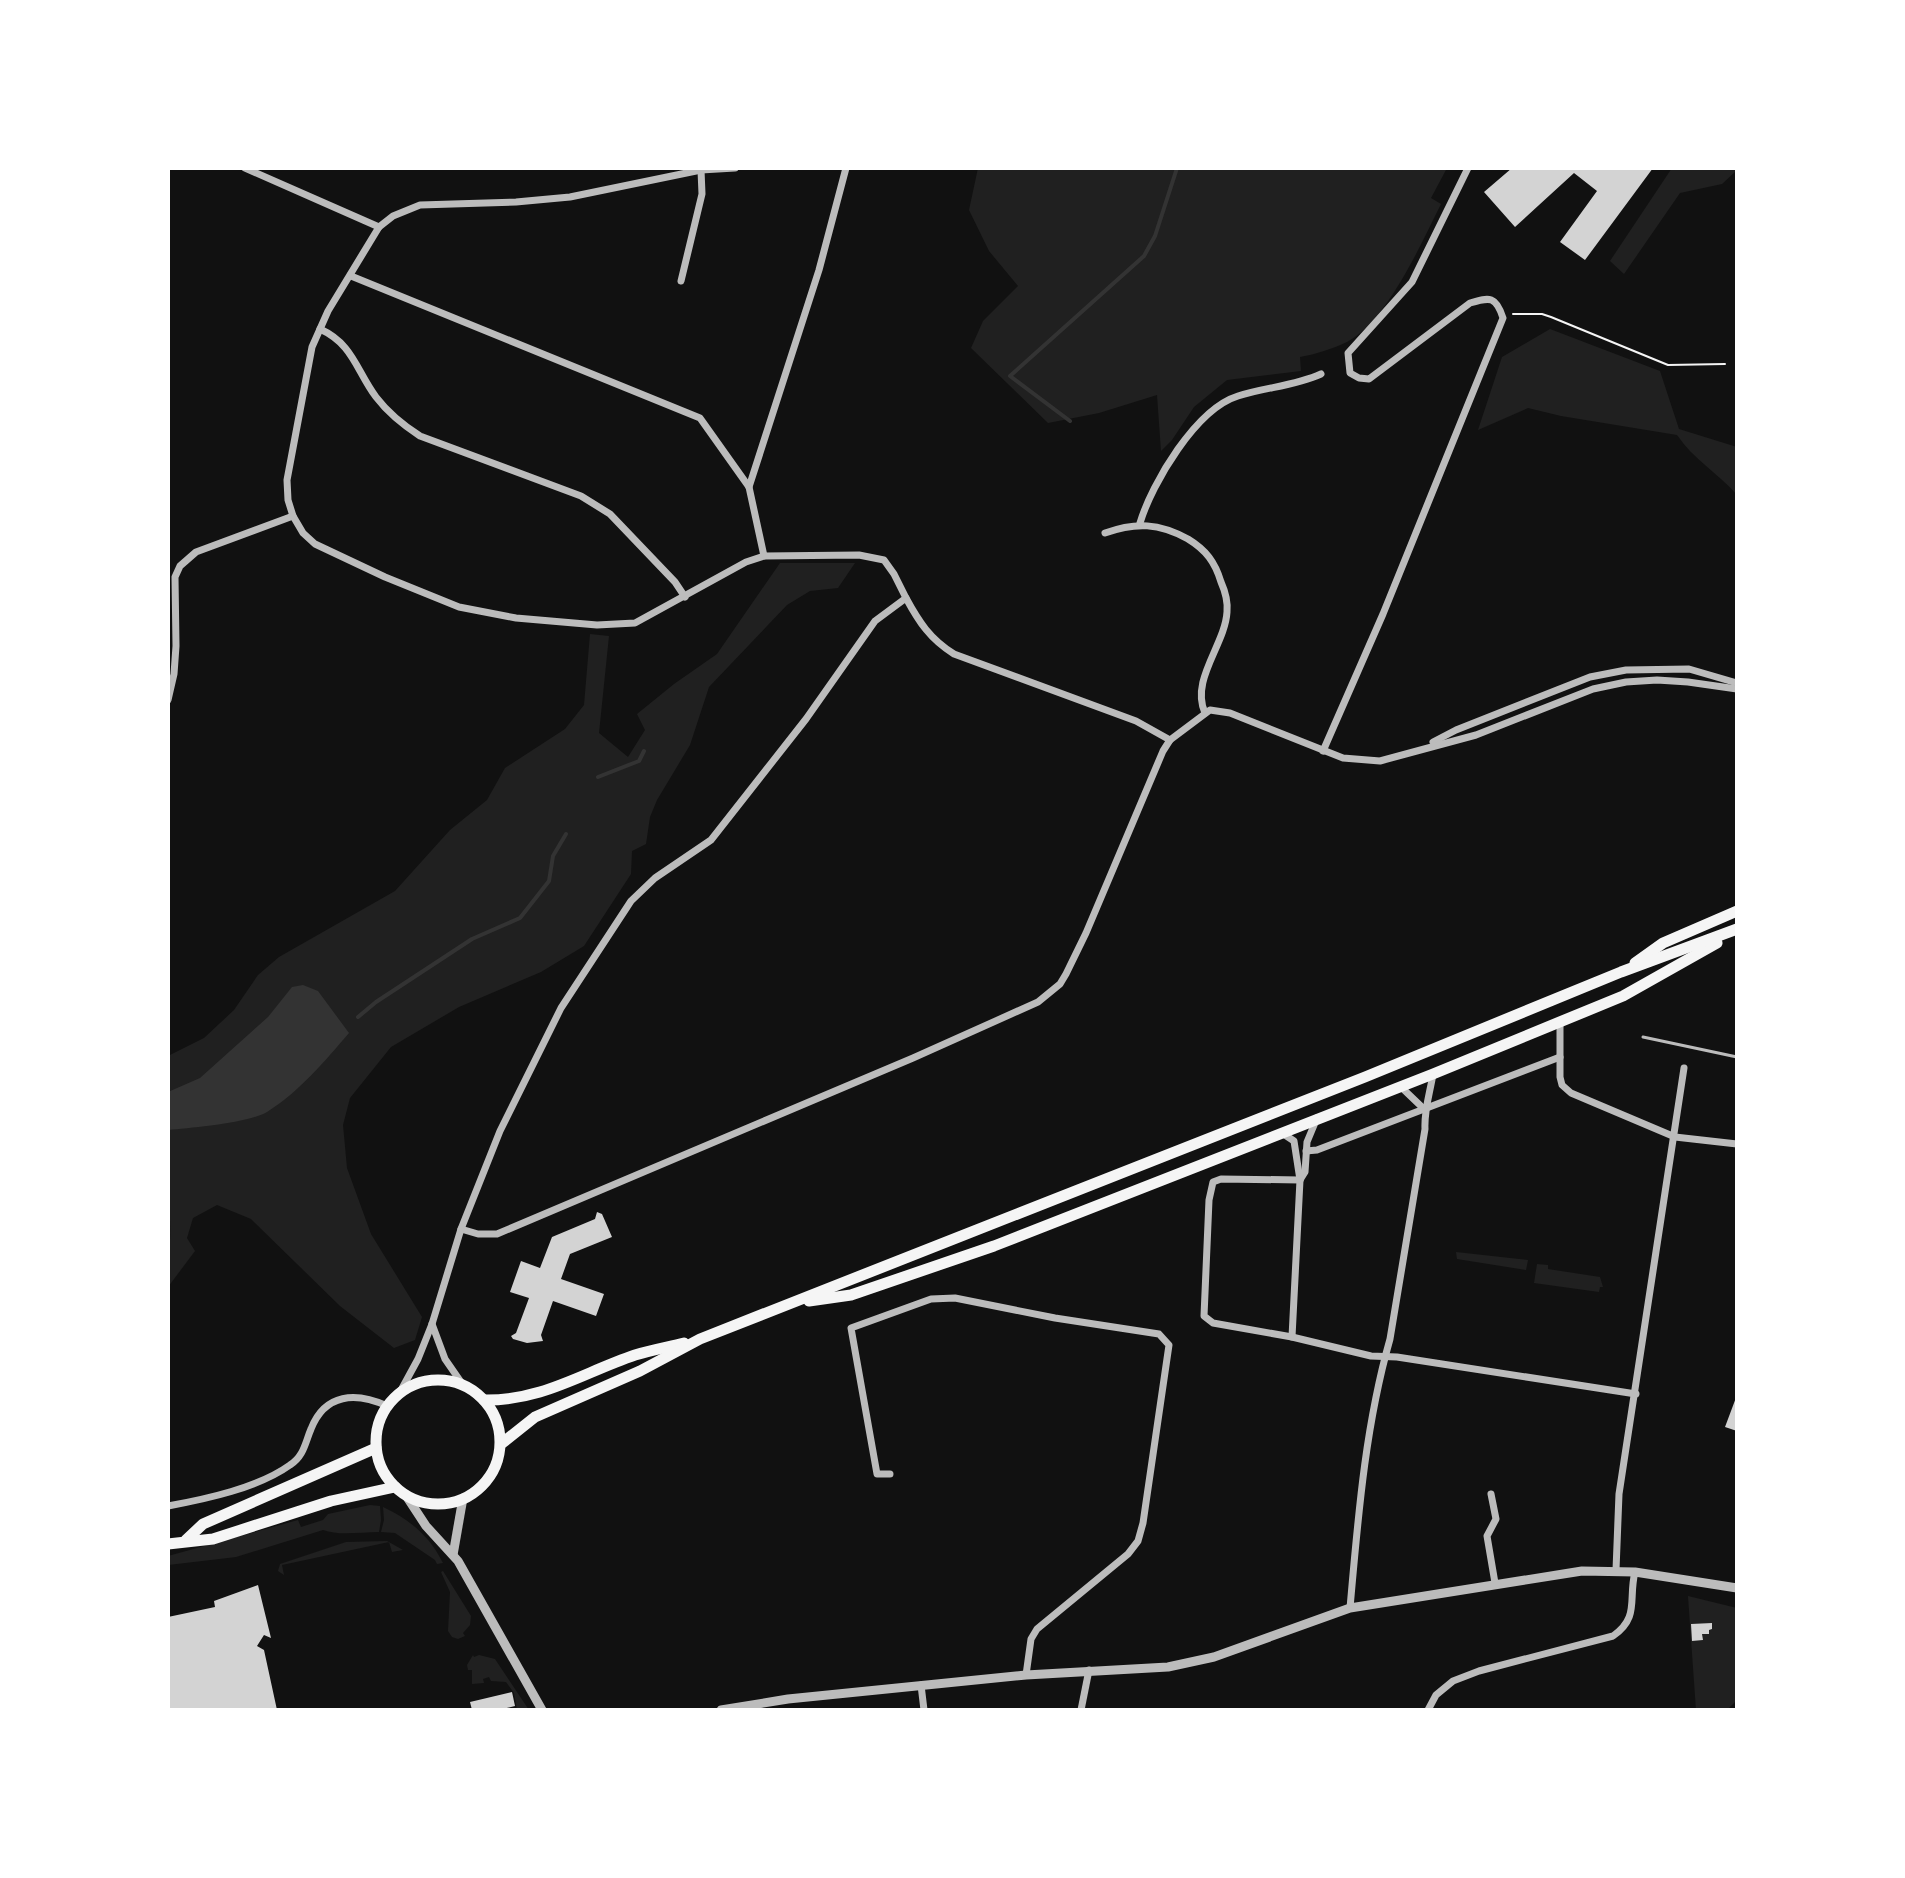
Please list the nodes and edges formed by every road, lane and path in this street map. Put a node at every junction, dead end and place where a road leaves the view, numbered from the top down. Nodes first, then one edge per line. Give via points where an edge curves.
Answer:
1 (245, 168) edge
2 (735, 168) edge
3 (846, 168) edge
4 (1468, 168) edge
5 (701, 170) edge
6 (679, 171) edge
7 (379, 227) junction
8 (351, 276) junction
9 (681, 281) dead end
10 (1503, 318) junction
11 (320, 329) junction
12 (1725, 364) dead end
13 (1321, 374) dead end
14 (749, 487) junction
15 (293, 516) junction
16 (1140, 523) junction
17 (1105, 533) dead end
18 (764, 556) junction
19 (685, 597) junction
20 (906, 598) junction
21 (1737, 683) edge
22 (1737, 689) edge
23 (168, 700) edge
24 (1205, 713) junction
25 (1170, 740) junction
26 (1420, 749) junction
27 (1323, 751) junction
28 (1737, 911) edge
29 (1737, 930) edge
30 (1621, 972) junction
31 (1560, 1022) junction
32 (1643, 1037) dead end
33 (1560, 1057) junction
34 (1737, 1057) edge
35 (1684, 1068) dead end
36 (1433, 1074) junction
37 (1401, 1087) junction
38 (1424, 1109) junction
39 (1317, 1118) junction
40 (1282, 1133) junction
41 (1675, 1137) junction
42 (1737, 1144) edge
43 (1306, 1151) junction
44 (1300, 1180) junction
45 (461, 1229) junction
46 (789, 1304) junction
47 (432, 1324) junction
48 (1289, 1337) junction
49 (700, 1339) junction
50 (1384, 1357) junction
51 (463, 1385) junction
52 (400, 1392) junction
53 (1636, 1394) junction
54 (484, 1400) junction
55 (387, 1406) junction
56 (501, 1444) junction
57 (376, 1448) junction
58 (890, 1474) dead end
59 (400, 1490) junction
60 (1491, 1494) dead end
61 (463, 1498) junction
62 (168, 1506) edge
63 (186, 1540) junction
64 (168, 1544) edge
65 (453, 1555) junction
66 (1616, 1570) junction
67 (1635, 1572) junction
68 (1495, 1583) junction
69 (1737, 1588) edge
70 (1350, 1608) junction
71 (1089, 1670) junction
72 (1026, 1675) junction
73 (921, 1685) junction
74 (742, 1708) edge
75 (542, 1710) edge
76 (721, 1710) edge
77 (924, 1710) edge
78 (1081, 1710) edge
79 (1428, 1710) edge

1 - 7 street
2 - 5 street
3 - 14 street
4 - 10 street via 1412,282 1348,353 1350,373 1369,379 1470,303 1494,300
5 - 6 street
5 - 9 street via 702,194
6 - 7 street via 570,197 420,205
7 - 8 street
8 - 11 street
8 - 14 street via 700,418
10 - 12 path via 1526,313 1551,317 1668,365
10 - 27 street
11 - 15 street via 287,480
11 - 19 street via 336,336 350,352 375,396 403,425 601,508
13 - 16 street via 1217,405 1188,436
14 - 18 street
15 - 19 street via 303,533 335,555 459,607 486,613 617,626 646,619
15 - 23 street via 196,552 180,566
16 - 17 street
16 - 24 street via 1170,529 1197,545 1214,561 1223,586 1227,612 1202,687
18 - 19 street
18 - 20 street via 878,557 889,565
20 - 25 street via 923,629 954,654 1136,721
20 - 45 street via 875,621 711,840 631,901 539,1048
21 - 26 street via 1689,669 1626,670 1590,677
22 - 26 street via 1626,682 1593,689 1476,735
24 - 25 street
24 - 27 street via 1230,713
25 - 45 street via 1066,974 1038,1002 497,1234
26 - 27 street via 1380,761
28 - 30 main road via 1663,943
29 - 30 main road
29 - 31 main road via 1623,996
30 - 46 main road
31 - 33 street
31 - 36 main road
32 - 34 lane
33 - 38 street
33 - 41 street via 1562,1085 1571,1093
35 - 41 street
36 - 37 main road
36 - 38 street
37 - 38 street
37 - 39 main road
38 - 43 street
38 - 50 street via 1425,1129
39 - 40 main road
39 - 43 street
40 - 44 street via 1294,1141
40 - 46 main road via 866,1290
41 - 42 street
41 - 53 street
43 - 44 street
44 - 48 street
44 - 48 street via 1221,1179 1210,1188 1208,1212 1204,1316 1224,1327
45 - 47 street
46 - 49 main road
47 - 51 street via 445,1359
47 - 52 street
48 - 50 street
49 - 54 main road via 635,1355 536,1394
49 - 56 main road via 535,1417
50 - 53 street
50 - 70 street via 1366,1456
51 - 52 main road via 430,1380
51 - 54 main road
52 - 55 main road
53 - 66 street via 1619,1494
54 - 56 main road via 497,1420
55 - 57 main road
55 - 62 street via 359,1397 332,1401 320,1412 300,1457 289,1466 224,1494
56 - 61 main road via 492,1473
57 - 59 main road via 382,1469
57 - 63 main road via 203,1524
58 - 72 street via 877,1474 851,1328 931,1299 955,1298 1159,1334 1169,1345 1138,1541 1037,1629
59 - 61 main road via 423,1502 444,1504
59 - 63 main road via 331,1501 213,1539
59 - 65 street
60 - 68 street via 1496,1519 1487,1536
61 - 65 street
63 - 64 main road
65 - 75 street
66 - 67 street
66 - 68 street
67 - 69 street
67 - 79 street via 1631,1613 1626,1627 1613,1636 1453,1681
68 - 70 street
70 - 71 street via 1214,1657 1168,1667
71 - 72 street
71 - 78 street
72 - 73 street
73 - 74 street
73 - 77 street
74 - 76 street

